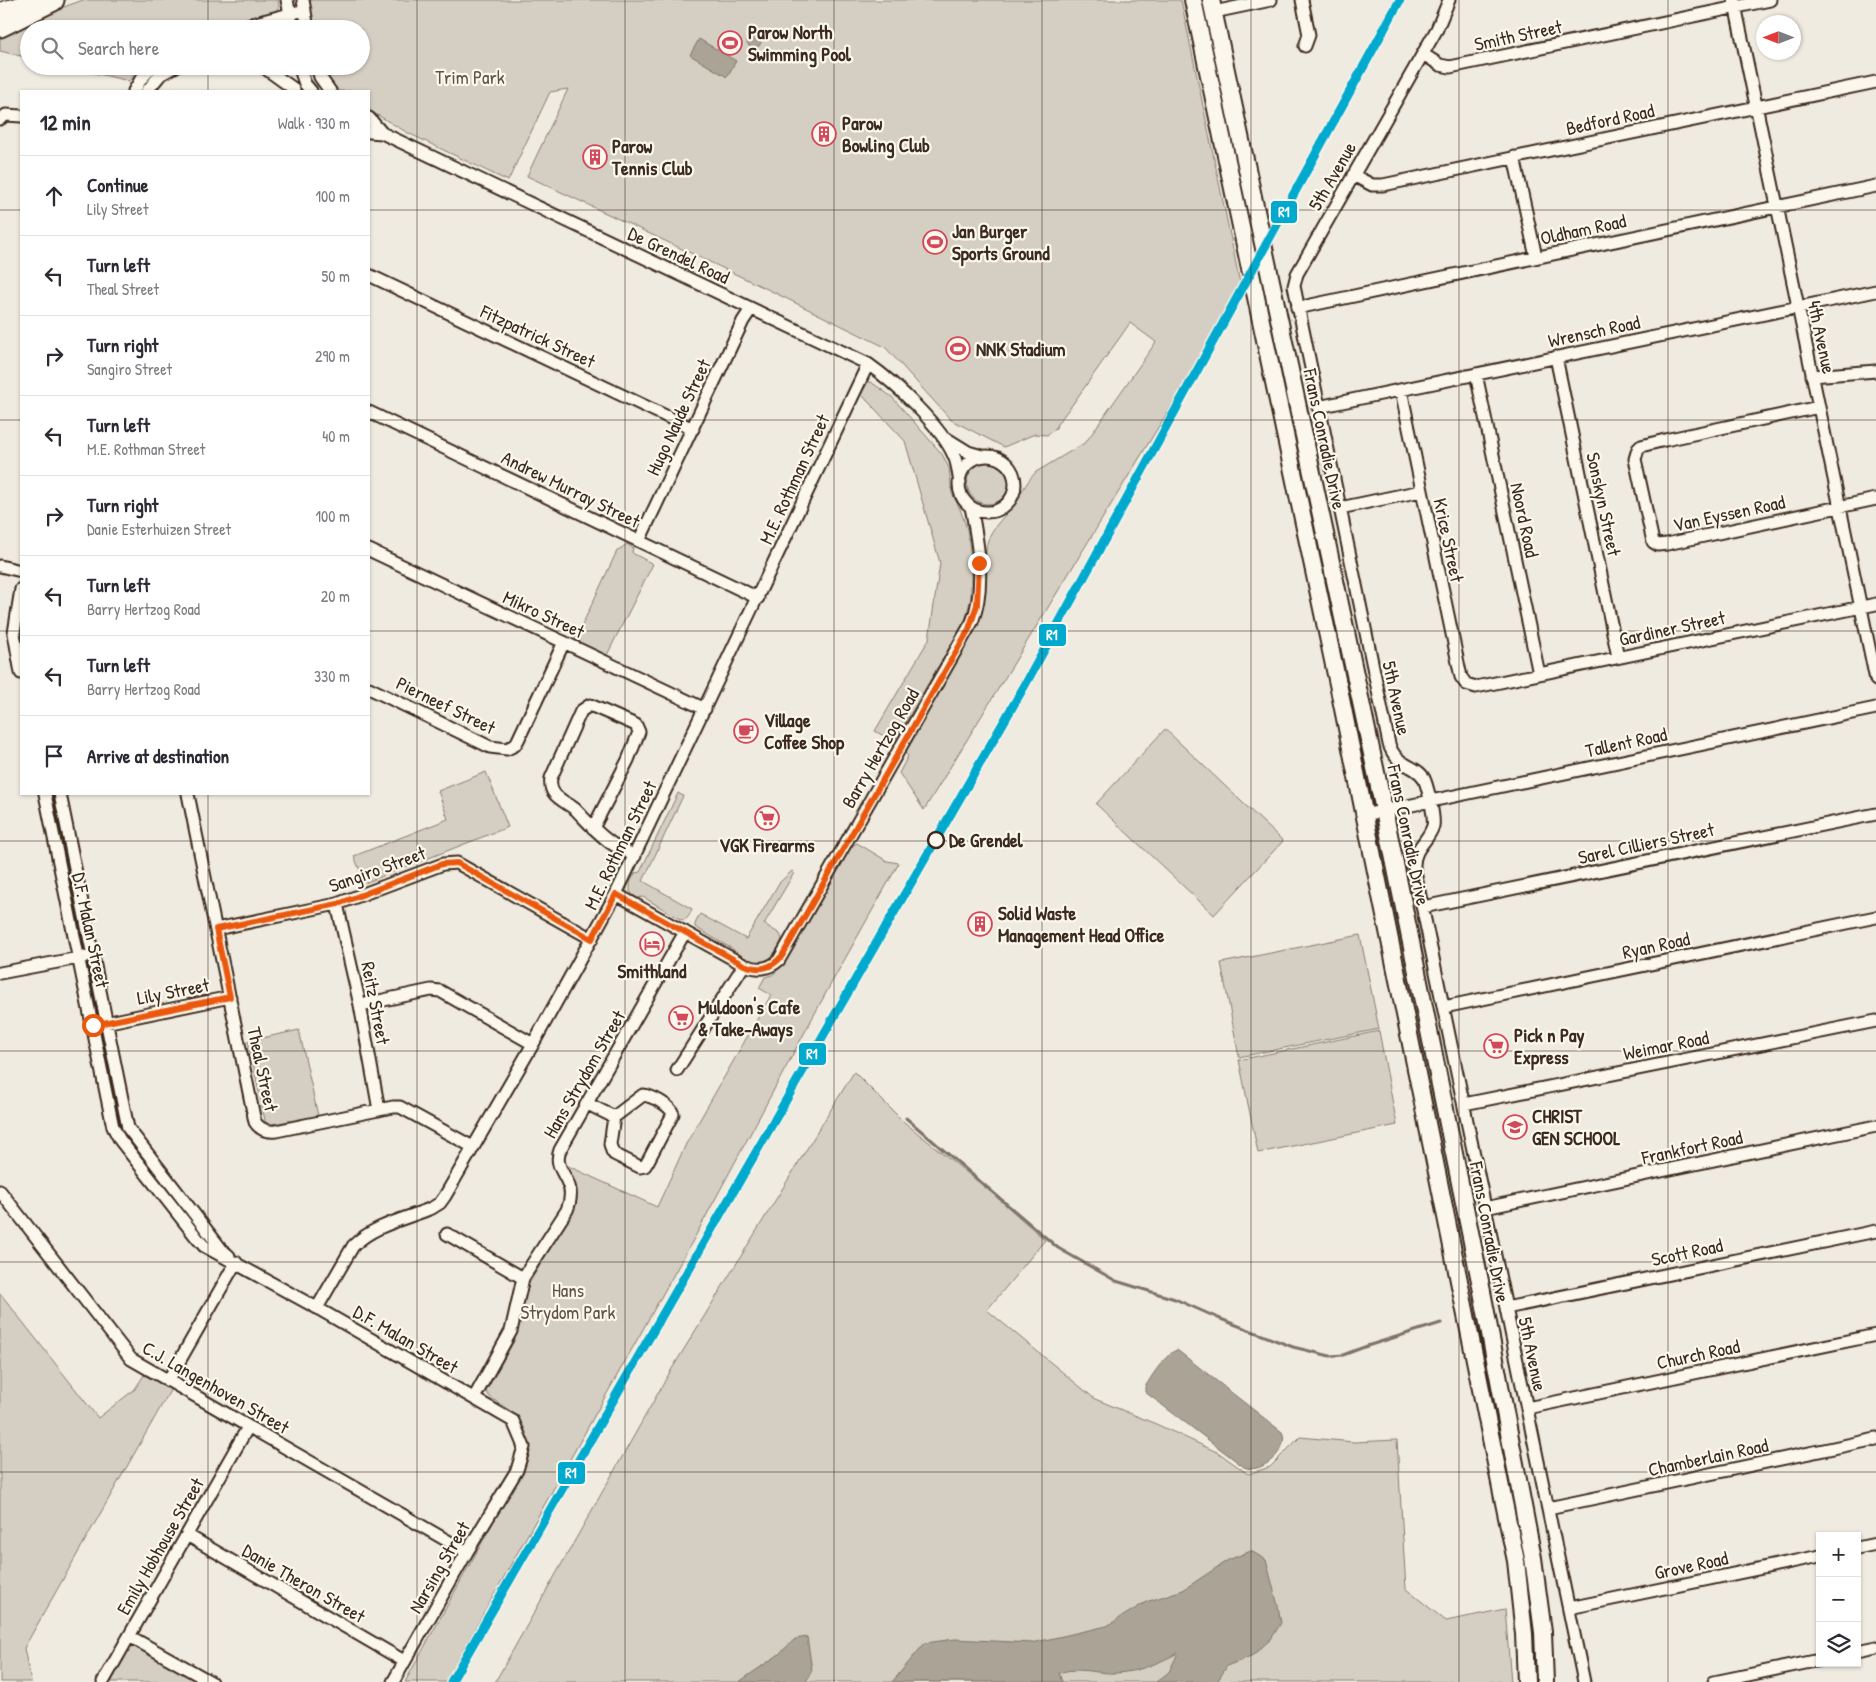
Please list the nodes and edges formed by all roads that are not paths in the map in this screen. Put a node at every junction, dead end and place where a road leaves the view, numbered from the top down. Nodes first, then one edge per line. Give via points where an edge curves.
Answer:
1 (38, 0) edge
2 (53, 0) edge
3 (287, 0) edge
4 (1192, 0) edge
5 (1271, 0) edge
6 (1302, 0) edge
7 (1449, 0) edge
8 (1770, 0) edge
9 (1735, 4) edge
10 (304, 5) edge
11 (1213, 6) edge
12 (0, 12) edge
13 (290, 13) junction
14 (265, 20) edge
15 (290, 20) edge
16 (307, 20) edge
17 (0, 26) edge
18 (1306, 46) dead end
19 (1423, 54) junction
20 (145, 75) edge
21 (160, 75) edge
22 (275, 75) edge
23 (302, 75) edge
24 (319, 75) edge
25 (1876, 82) edge
26 (294, 89) dead end
27 (135, 90) edge
28 (148, 90) edge
29 (310, 90) edge
30 (329, 90) edge
31 (1756, 107) junction
32 (20, 116) edge
33 (0, 119) edge
34 (370, 119) edge
35 (370, 132) edge
36 (382, 133) junction
37 (1514, 157) junction
38 (1353, 175) junction
39 (1876, 186) edge
40 (1777, 207) junction
41 (1536, 257) junction
42 (370, 274) edge
43 (1876, 291) edge
44 (1798, 307) junction
45 (1298, 308) junction
46 (751, 309) junction
47 (1556, 357) junction
48 (868, 364) junction
49 (1876, 371) edge
50 (1476, 374) junction
51 (1812, 376) junction
52 (1401, 390) junction
53 (1318, 407) junction
54 (1819, 407) junction
55 (370, 412) edge
56 (693, 428) junction
57 (941, 435) junction
58 (982, 456) junction
59 (960, 482) junction
60 (1421, 491) junction
61 (1876, 499) edge
62 (972, 507) junction
63 (1840, 507) junction
64 (1340, 508) junction
65 (639, 541) junction
66 (370, 550) edge
67 (0, 566) edge
68 (20, 571) edge
69 (20, 595) edge
70 (758, 598) junction
71 (1876, 604) edge
72 (1860, 607) junction
73 (564, 642) junction
74 (1618, 657) junction
75 (20, 667) edge
76 (1539, 674) junction
77 (1876, 680) edge
78 (370, 688) edge
79 (1476, 688) joint
80 (1876, 708) edge
81 (705, 709) junction
82 (45, 795) edge
83 (60, 795) edge
84 (188, 795) edge
85 (1429, 801) junction
86 (1384, 810) junction
87 (1364, 814) junction
88 (1876, 814) edge
89 (593, 828) junction
90 (635, 856) junction
91 (616, 894) junction
92 (338, 904) junction
93 (1423, 907) junction
94 (1876, 917) edge
95 (216, 929) junction
96 (685, 932) junction
97 (592, 939) junction
98 (92, 955) junction
99 (78, 958) junction
100 (744, 965) junction
101 (0, 973) edge
102 (230, 997) junction
103 (360, 1005) junction
104 (1444, 1007) junction
105 (1876, 1021) edge
106 (106, 1022) junction
107 (93, 1025) junction
108 (533, 1044) junction
109 (677, 1070) dead end
110 (588, 1104) junction
111 (1464, 1104) junction
112 (379, 1110) junction
113 (614, 1117) junction
114 (1876, 1126) edge
115 (128, 1128) junction
116 (117, 1136) junction
117 (473, 1147) junction
118 (0, 1191) edge
119 (1485, 1208) junction
120 (1876, 1231) edge
121 (447, 1234) dead end
122 (236, 1262) junction
123 (523, 1278) junction
124 (317, 1308) junction
125 (1506, 1308) junction
126 (1876, 1335) edge
127 (168, 1381) junction
128 (474, 1398) junction
129 (1527, 1408) junction
130 (248, 1426) junction
131 (1876, 1439) edge
132 (517, 1470) joint
133 (1548, 1508) junction
134 (187, 1534) junction
135 (1876, 1544) edge
136 (1861, 1547) edge
137 (467, 1552) junction
138 (1816, 1557) edge
139 (1569, 1608) junction
140 (129, 1636) junction
141 (1876, 1648) edge
142 (1861, 1651) edge
143 (1816, 1661) edge
144 (404, 1662) junction
145 (103, 1682) edge
146 (211, 1682) edge
147 (393, 1682) edge
148 (1526, 1682) edge
149 (1545, 1682) edge
150 (1584, 1682) edge
151 (1714, 1682) edge

1 - 12 main road
2 - 17 highway
3 - 13 street
4 - 87 main road, Frans Conradie Drive
5 - 11 street
6 - 18 street via 1309,35
7 - 19 street, 5th Avenue
8 - 9 street, Smith Street
9 - 19 street, Smith Street via 1450,67 1440,65
9 - 31 street, 4th Avenue
10 - 13 street
10 - 16 street
11 - 86 main road, Frans Conradie Drive
13 - 14 street
13 - 15 street
19 - 38 street, 5th Avenue
20 - 27 street
21 - 28 street
22 - 26 street
23 - 29 street
24 - 30 street
25 - 31 street, Bedford Road
31 - 37 street, Bedford Road
31 - 40 street, 4th Avenue
32 - 33 street via 6,115
34 - 36 street, De Grendel Road
35 - 36 street, De Grendel Road
36 - 46 street, De Grendel Road
37 - 38 street, Bedford Road via 1383,185 1372,185
37 - 41 street
38 - 45 street, 5th Avenue via 1297,274 1294,286
39 - 40 street, Oldham Road
40 - 41 street, Oldham Road
40 - 44 street, 4th Avenue
41 - 45 street, Oldham Road
42 - 56 street, Fitzpatrick Street
43 - 44 street, Wrensch Road
44 - 47 street, Wrensch Road
44 - 51 street, 4th Avenue
45 - 53 street, 5th Avenue
46 - 48 street, De Grendel Road
46 - 56 street, Hugo Naude Street
47 - 50 street, Wrensch Road
47 - 74 street, Sonskyn Street
48 - 57 street, De Grendel Road via 898,387
48 - 70 street, M.E. Rothman Street
49 - 51 street
50 - 52 street, Wrensch Road
50 - 76 street, Noord Road
51 - 54 street, 4th Avenue
52 - 53 street, Wrensch Road
52 - 60 street, Krice Street
53 - 64 street, 5th Avenue
54 - 63 street, 4th Avenue
54 - 63 street, Van Eyssen Road via 1644,445 1638,449 1636,466 1652,539 1658,545
55 - 65 street, Andrew Murray Street
56 - 65 street, Hugo Naude Street
57 - 58 street, De Grendel Road via 968,452
57 - 59 street, De Grendel Road via 954,456
58 - 59 street via 967,466
58 - 62 street via 997,458 1010,467 1014,475 1014,492 1010,500 997,510 988,512
59 - 62 street via 961,492
60 - 64 street
60 - 79 street, Krice Street via 1461,677 1466,684
61 - 63 street, Van Eyssen Road
62 - 100 street, Barry Hertzog Road via 978,550 978,595 976,613 969,629 782,956 764,969
63 - 72 street, 4th Avenue
64 - 85 street, 5th Avenue via 1390,748 1398,760 1423,776
65 - 70 street, Andrew Murray Street
66 - 73 street, Mikro Street
67 - 68 street
69 - 75 street via 14,633
70 - 81 street, M.E. Rothman Street
71 - 72 street, Gardiner Street
72 - 74 street, Gardiner Street
72 - 77 street, 4th Avenue
73 - 78 street, Pierneef Street via 518,740 507,749 490,746
73 - 81 street, Mikro Street
74 - 76 street, Gardiner Street
76 - 79 street, Gardiner Street
80 - 85 street, Tallent Road
81 - 90 street, M.E. Rothman Street
82 - 99 street, D.F. Malan Street
83 - 98 street, D.F. Malan Street
84 - 95 street, Theal Street
85 - 86 street, Tallent Road
85 - 93 street, 5th Avenue via 1432,827 1414,860
86 - 87 street, Tallent Road
86 - 149 main road, Frans Conradie Drive via 1533,1558
87 - 148 main road, Frans Conradie Drive via 1516,1561
88 - 93 street, Sarel Cilliers Street
89 - 89 street via 572,807 558,799 550,781 581,711 590,705 636,725 639,732
89 - 90 street
90 - 91 street, M.E. Rothman Street
91 - 96 street
91 - 97 street, M.E. Rothman Street
92 - 95 street, Sangiro Street
92 - 97 street, Sangiro Street via 452,862
92 - 103 street, Reitz Street
93 - 104 street, 5th Avenue
94 - 104 street, Ryan Road
95 - 102 street, Theal Street
96 - 100 street
96 - 110 street, Hans Strydom Street
97 - 108 street, M.E. Rothman Street
98 - 99 street
98 - 106 street, D.F. Malan Street
99 - 101 street
99 - 107 street, D.F. Malan Street
100 - 109 street
102 - 106 street, Lily Street
102 - 112 street, Theal Street via 258,1127 276,1131
103 - 108 street via 431,990 440,992
103 - 112 street, Reitz Street
104 - 111 street, 5th Avenue
105 - 111 street, Weimar Road
106 - 107 street, Lily Street
106 - 115 street, D.F. Malan Street
107 - 116 street, D.F. Malan Street
108 - 117 street, M.E. Rothman Street
110 - 113 street
110 - 123 street, Hans Strydom Street via 557,1157 571,1188 571,1200
111 - 119 street, 5th Avenue
112 - 117 street, Theal Street via 400,1107
113 - 113 street via 643,1095 670,1108 673,1114 645,1166 640,1167 612,1151
114 - 119 street, Frankfort Road
115 - 116 street
115 - 122 street, D.F. Malan Street via 222,1250
116 - 122 street, D.F. Malan Street via 196,1238 210,1250
117 - 124 street, M.E. Rothman Street via 440,1203 376,1229 353,1246
118 - 127 street, C.J. Langenhoven Street via 124,1352
119 - 125 street, 5th Avenue
120 - 125 street, Scott Road
121 - 123 street
122 - 124 street, D.F. Malan Street
122 - 127 street
123 - 128 street, Hans Strydom Street via 511,1331
124 - 128 street, D.F. Malan Street
125 - 129 street, 5th Avenue
126 - 129 street, Church Road
127 - 130 street, C.J. Langenhoven Street
128 - 132 street, D.F. Malan Street via 513,1421 524,1446
129 - 133 street, 5th Avenue
130 - 134 street, Emily Hobhouse Street
130 - 137 street, C.J. Langenhoven Street
131 - 133 street, Chamberlain Road
132 - 137 street, Narsing Street
133 - 139 street, 5th Avenue
134 - 140 street, Emily Hobhouse Street
134 - 144 street, Danie Theron Street
135 - 136 street
137 - 144 street, Narsing Street
138 - 139 street, Grove Road
139 - 150 street, 5th Avenue
140 - 145 street, Emily Hobhouse Street
140 - 146 street
141 - 142 street
143 - 151 street
144 - 147 street, Narsing Street

